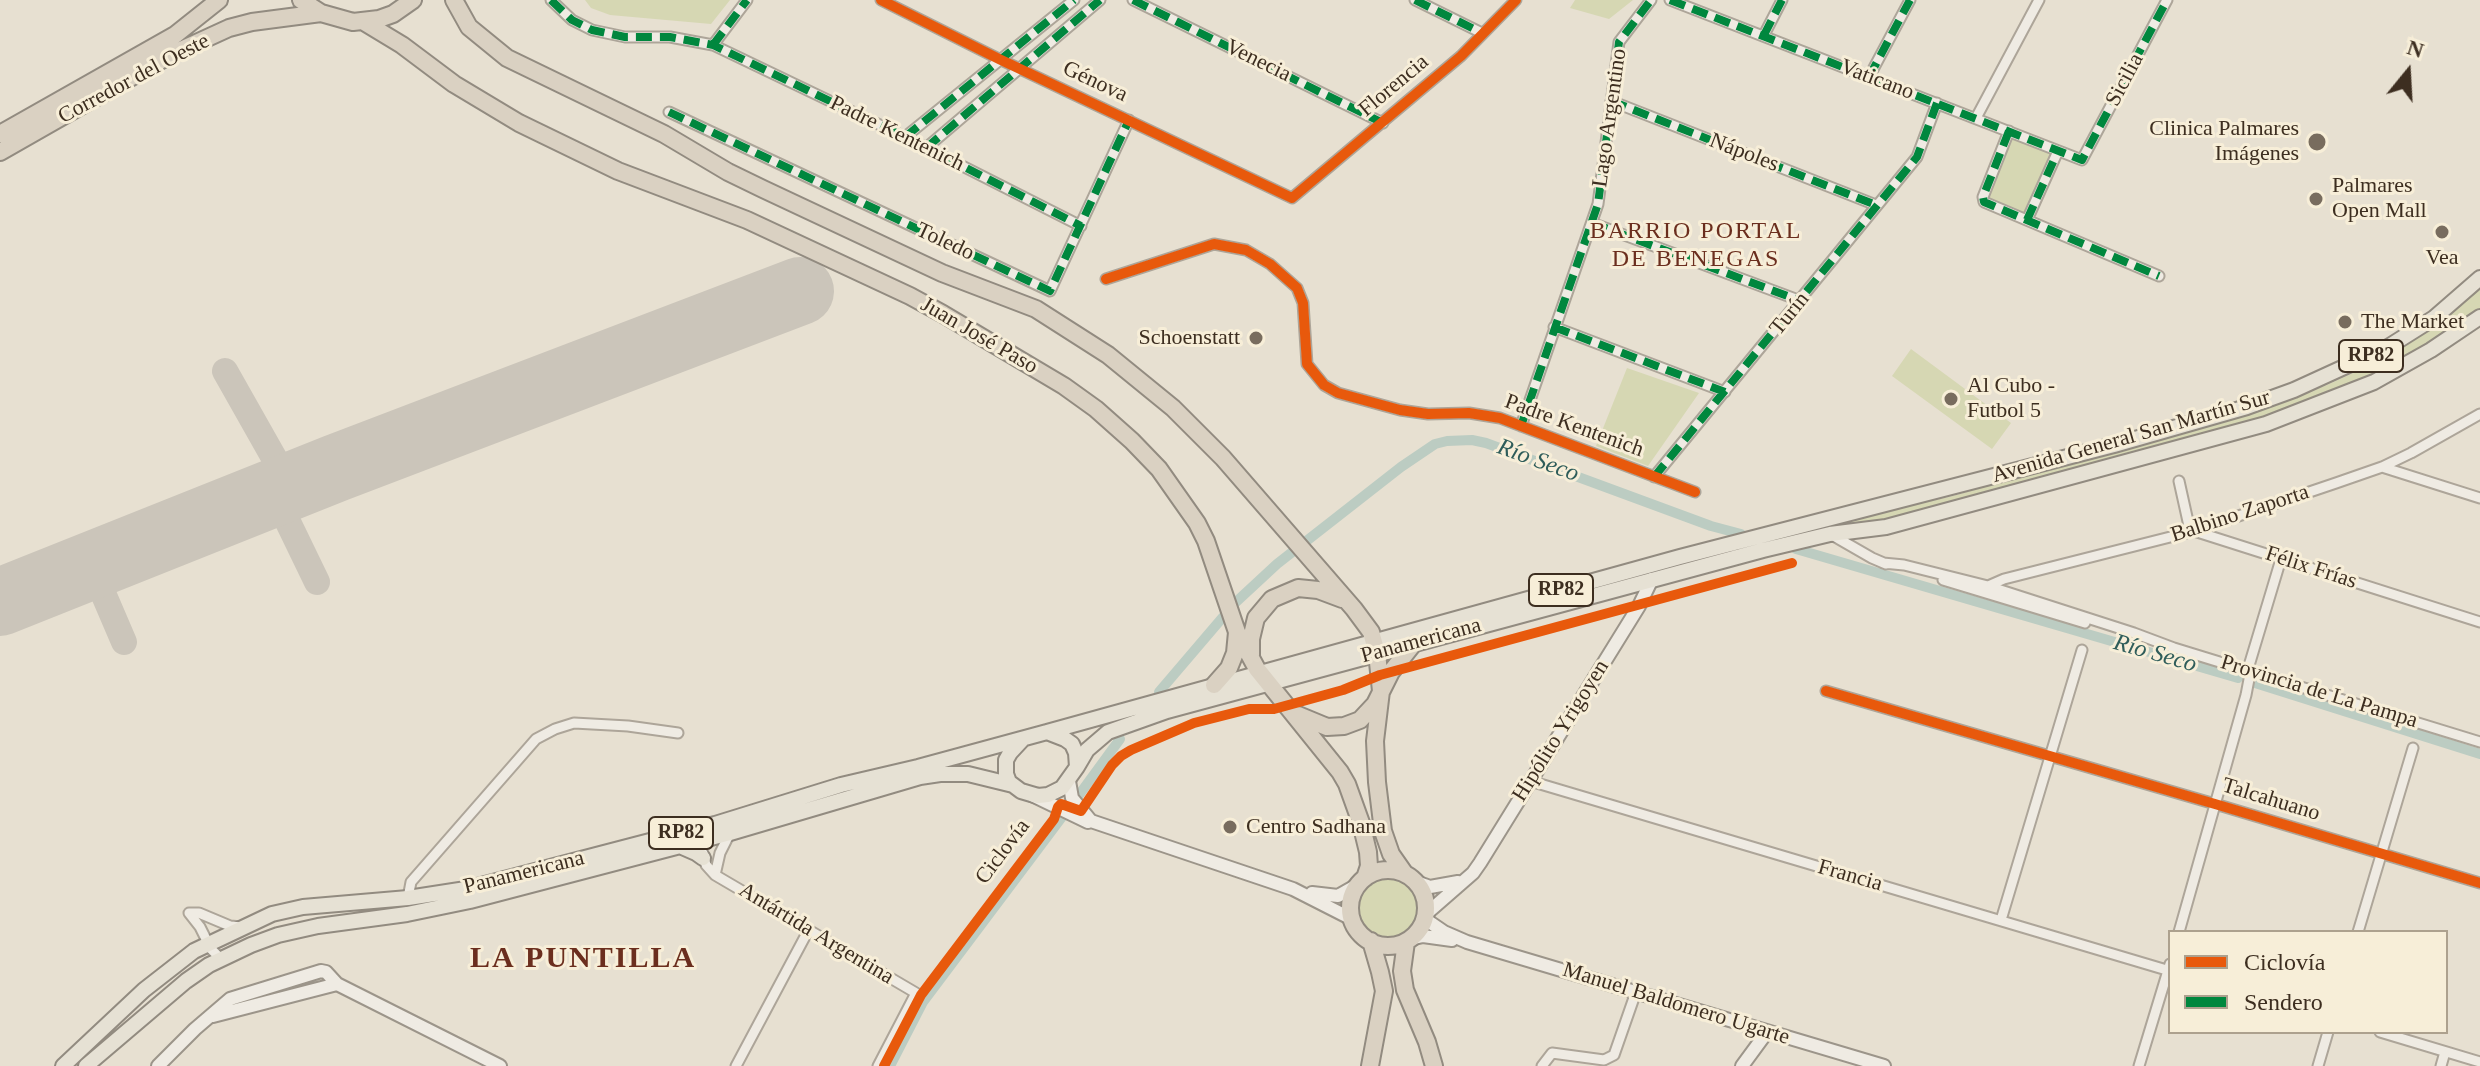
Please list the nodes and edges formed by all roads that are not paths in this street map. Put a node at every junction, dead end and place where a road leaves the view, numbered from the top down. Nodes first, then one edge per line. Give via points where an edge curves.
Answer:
1 (219, 0) edge
2 (301, 0) edge
3 (413, 0) edge
4 (454, 0) edge
5 (551, 0) edge
6 (747, 0) edge
7 (881, 0) edge
8 (1074, 0) edge
9 (1100, 0) edge
10 (1133, 0) edge
11 (1415, 0) edge
12 (1516, 0) edge
13 (1651, 0) edge
14 (1670, 0) edge
15 (1782, 0) edge
16 (1910, 0) edge
17 (2039, 0) edge
18 (2167, 0) edge
19 (560, 5) edge
20 (321, 13) junction
21 (364, 22) junction
22 (1482, 33) junction
23 (1764, 35) junction
24 (713, 45) junction
25 (999, 59) junction
26 (1018, 68) junction
27 (1869, 77) junction
28 (1611, 101) junction
29 (1937, 103) junction
30 (669, 112) dead end
31 (1976, 118) junction
32 (1129, 120) junction
33 (1383, 123) junction
34 (2009, 131) junction
35 (0, 134) edge
36 (905, 137) junction
37 (926, 148) junction
38 (2058, 151) junction
39 (0, 152) edge
40 (2082, 160) joint
41 (1292, 198) joint
42 (1876, 205) junction
43 (2027, 220) junction
44 (1592, 223) junction
45 (1081, 226) junction
46 (2159, 276) dead end
47 (2480, 278) edge
48 (1106, 279) dead end
49 (1801, 301) junction
50 (2480, 317) edge
51 (1554, 327) junction
52 (2339, 371) junction
53 (1725, 392) junction
54 (2350, 392) junction
55 (2480, 414) edge
56 (1521, 426) junction
57 (2114, 445) junction
58 (2120, 464) junction
59 (2382, 467) junction
60 (1654, 477) junction
61 (2179, 481) dead end
62 (1695, 492) dead end
63 (2480, 498) edge
64 (2194, 531) junction
65 (1830, 534) junction
66 (1788, 539) junction
67 (1755, 543) junction
68 (2281, 559) junction
69 (1883, 563) junction
70 (1652, 579) junction
71 (1988, 586) junction
72 (1349, 603) junction
73 (2480, 622) edge
74 (1237, 632) junction
75 (1414, 643) junction
76 (1376, 647) junction
77 (2174, 648) junction
78 (2082, 650) dead end
79 (1251, 656) junction
80 (2249, 677) junction
81 (1263, 678) junction
82 (1214, 685) junction
83 (1381, 691) junction
84 (1826, 691) dead end
85 (1289, 711) junction
86 (1047, 732) junction
87 (678, 733) dead end
88 (1023, 739) junction
89 (2480, 742) edge
90 (2413, 748) dead end
91 (2049, 757) junction
92 (1077, 767) junction
93 (1069, 781) junction
94 (1530, 781) junction
95 (1013, 785) junction
96 (1030, 795) junction
97 (2215, 804) junction
98 (715, 824) junction
99 (1102, 825) junction
100 (730, 833) junction
101 (704, 840) junction
102 (680, 846) junction
103 (2381, 854) junction
104 (703, 858) junction
105 (715, 875) junction
106 (1411, 878) junction
107 (1465, 880) junction
108 (1362, 881) junction
109 (2480, 883) edge
110 (1293, 889) junction
111 (408, 898) junction
112 (1426, 916) junction
113 (1352, 919) junction
114 (2001, 920) junction
115 (242, 927) junction
116 (2180, 930) edge
117 (2359, 930) edge
118 (808, 931) junction
119 (1408, 940) junction
120 (1371, 941) junction
121 (1467, 942) junction
122 (207, 943) junction
123 (221, 959) junction
124 (2168, 968) edge
125 (2168, 971) edge
126 (1636, 992) junction
127 (1767, 1032) junction
128 (2327, 1034) edge
129 (2386, 1034) edge
130 (2445, 1052) junction
131 (2480, 1062) edge
132 (1870, 1064) edge
133 (63, 1066) edge
134 (86, 1066) edge
135 (158, 1066) edge
136 (500, 1066) edge
137 (736, 1066) edge
138 (878, 1066) edge
139 (1370, 1066) edge
140 (1434, 1066) edge
141 (1542, 1066) edge
142 (1742, 1066) edge
143 (1884, 1066) edge
144 (2139, 1066) edge
145 (2318, 1066) edge
146 (2441, 1066) edge

1 - 35 highway, Corredor del Oeste via 175,35
2 - 20 highway
3 - 21 highway via 393,14
4 - 72 highway, Juan José Paso via 469,27 524,68 664,134 763,189 1060,322 1173,408
5 - 19 street, Padre Kentenich
6 - 24 street
7 - 25 street, Génova
8 - 25 street
9 - 26 street
10 - 33 street, Venecia
11 - 22 street
12 - 22 street, Florencia
13 - 28 street, Lago Argentino via 1619,42
14 - 23 street, Vaticano
15 - 23 street
16 - 27 street
17 - 31 street
18 - 40 street, Sicilia
19 - 24 street, Padre Kentenich via 580,25 608,34
20 - 21 highway
20 - 39 highway, Corredor del Oeste via 229,28 170,55
21 - 74 highway, Juan José Paso via 519,123 910,296 1064,386 1132,441 1180,497 1206,541
22 - 33 street, Florencia
23 - 27 street, Vaticano
24 - 36 street, Padre Kentenich
25 - 26 street, Génova
25 - 36 street
26 - 32 street, Génova
26 - 37 street
27 - 29 street, Vaticano
28 - 42 street, Nápoles
28 - 44 street, Lago Argentino
29 - 31 street, Vaticano
29 - 42 street, Turín via 1917,157
30 - 45 street, Toledo via 1050,291
31 - 34 street, Vaticano
32 - 41 street, Génova
32 - 45 street, Toledo
33 - 41 street, Florencia
34 - 38 street, Vaticano
34 - 43 street via 1984,202
36 - 37 street, Padre Kentenich
37 - 45 street, Padre Kentenich
38 - 40 street, Vaticano
38 - 43 street
42 - 49 street, Turín
43 - 46 street
44 - 49 street
44 - 51 street, Lago Argentino
47 - 52 main road, Avenida General San Martín Sur / RP82 via 2434,318
48 - 56 street, Padre Kentenich via 1214,244 1246,250 1297,288 1307,364 1324,385 1400,410 1469,413
49 - 53 street, Turín
50 - 54 main road, Avenida General San Martín Sur via 2417,358
51 - 53 street
51 - 56 street, Lago Argentino
52 - 54 main road
52 - 57 main road, Avenida General San Martín Sur / RP82 via 2247,407
53 - 60 street, Turín
54 - 58 main road, Avenida General San Martín Sur via 2266,424
55 - 59 street, Balbino Zaporta
56 - 60 street, Padre Kentenich
57 - 58 main road
57 - 66 main road, Avenida General San Martín Sur / RP82
58 - 65 main road, Avenida General San Martín Sur via 1886,527
59 - 63 street
59 - 64 street, Balbino Zaporta
60 - 62 street, Padre Kentenich
61 - 64 street
64 - 68 street, Félix Frías
64 - 71 street, Balbino Zaporta
65 - 66 main road, Avenida General San Martín Sur
65 - 69 street
66 - 67 main road, Avenida General San Martín Sur
67 - 70 main road, Panamericana / RP82
67 - 76 main road, Panamericana / RP82
68 - 73 street, Félix Frías
68 - 80 street
69 - 71 street, Provincia de La Pampa
69 - 77 street
70 - 75 main road, Panamericana / RP82
70 - 94 street, Hipólito Yrigoyen
71 - 77 street, Provincia de La Pampa
72 - 76 highway, Juan José Paso
72 - 79 highway via 1309,588 1282,593 1256,618
74 - 79 highway, Juan José Paso
74 - 82 highway via 1229,668
75 - 76 main road, Panamericana / RP82
75 - 83 highway
76 - 81 main road, Panamericana / RP82
76 - 83 highway, Juan José Paso
77 - 80 street, Provincia de La Pampa
78 - 91 street
79 - 81 highway, Juan José Paso
80 - 89 street, Provincia de La Pampa
80 - 97 street
81 - 82 main road, Panamericana / RP82
81 - 85 highway, Juan José Paso
81 - 92 main road, Panamericana / RP82 via 1117,727 1087,750
82 - 86 main road, Panamericana / RP82
83 - 85 highway via 1368,714 1344,726 1318,725
83 - 106 highway, Juan José Paso via 1375,741 1378,791 1387,846
84 - 91 street, Talcahuano
85 - 108 highway, Juan José Paso via 1340,772 1354,801 1368,852
86 - 88 main road, Panamericana / RP82
86 - 92 main road via 1072,744
87 - 111 street via 574,723 536,739 411,882
88 - 95 main road via 1006,760
88 - 98 main road, Panamericana / RP82 via 841,785
90 - 103 street
91 - 97 street, Talcahuano
91 - 114 street
92 - 93 main road, Panamericana / RP82
93 - 96 main road via 1048,795
93 - 99 street via 1081,811
94 - 107 street, Hipólito Yrigoyen
94 - 114 street, Francia
95 - 96 main road, Panamericana / RP82
95 - 100 main road, Panamericana / RP82 via 968,774 920,777
96 - 99 street
97 - 103 street, Talcahuano
97 - 116 street
98 - 101 street
98 - 111 main road, Panamericana / RP82 via 466,889
99 - 110 street
100 - 101 main road, Panamericana / RP82
100 - 105 street, Antártida Argentina
101 - 102 main road, Panamericana / RP82
101 - 104 street
102 - 104 main road
102 - 123 main road, Panamericana / RP82 via 437,909 298,930
103 - 109 street, Talcahuano
103 - 117 street
104 - 105 street, Antártida Argentina
105 - 118 street, Antártida Argentina
106 - 107 street via 1430,887
106 - 108 highway via 1385,870
106 - 112 highway via 1426,900
107 - 112 street, Hipólito Yrigoyen
108 - 110 street via 1338,896
108 - 113 highway via 1351,905
110 - 113 street
111 - 115 main road, Panamericana / RP82 via 303,907
112 - 119 highway
112 - 121 street, Manuel Baldomero Ugarte
113 - 120 highway
114 - 124 street, Francia
115 - 122 main road, Panamericana / RP82
115 - 122 street via 189,913
118 - 137 street
118 - 138 street, Antártida Argentina via 916,993
119 - 120 highway via 1392,946
119 - 121 street, Manuel Baldomero Ugarte
119 - 140 highway via 1402,977
120 - 139 highway via 1384,991
121 - 126 street, Manuel Baldomero Ugarte
122 - 123 street
122 - 133 main road, Panamericana / RP82 via 169,969
123 - 134 main road, Panamericana / RP82 via 186,981
125 - 144 street
126 - 127 street, Manuel Baldomero Ugarte
126 - 141 street via 1614,1055 1604,1060 1552,1053
127 - 132 street, Manuel Baldomero Ugarte
127 - 142 street
128 - 145 street
129 - 130 street
130 - 131 street
130 - 146 street
132 - 143 street, Manuel Baldomero Ugarte
135 - 136 street via 230,999 315,971 326,972 337,984

